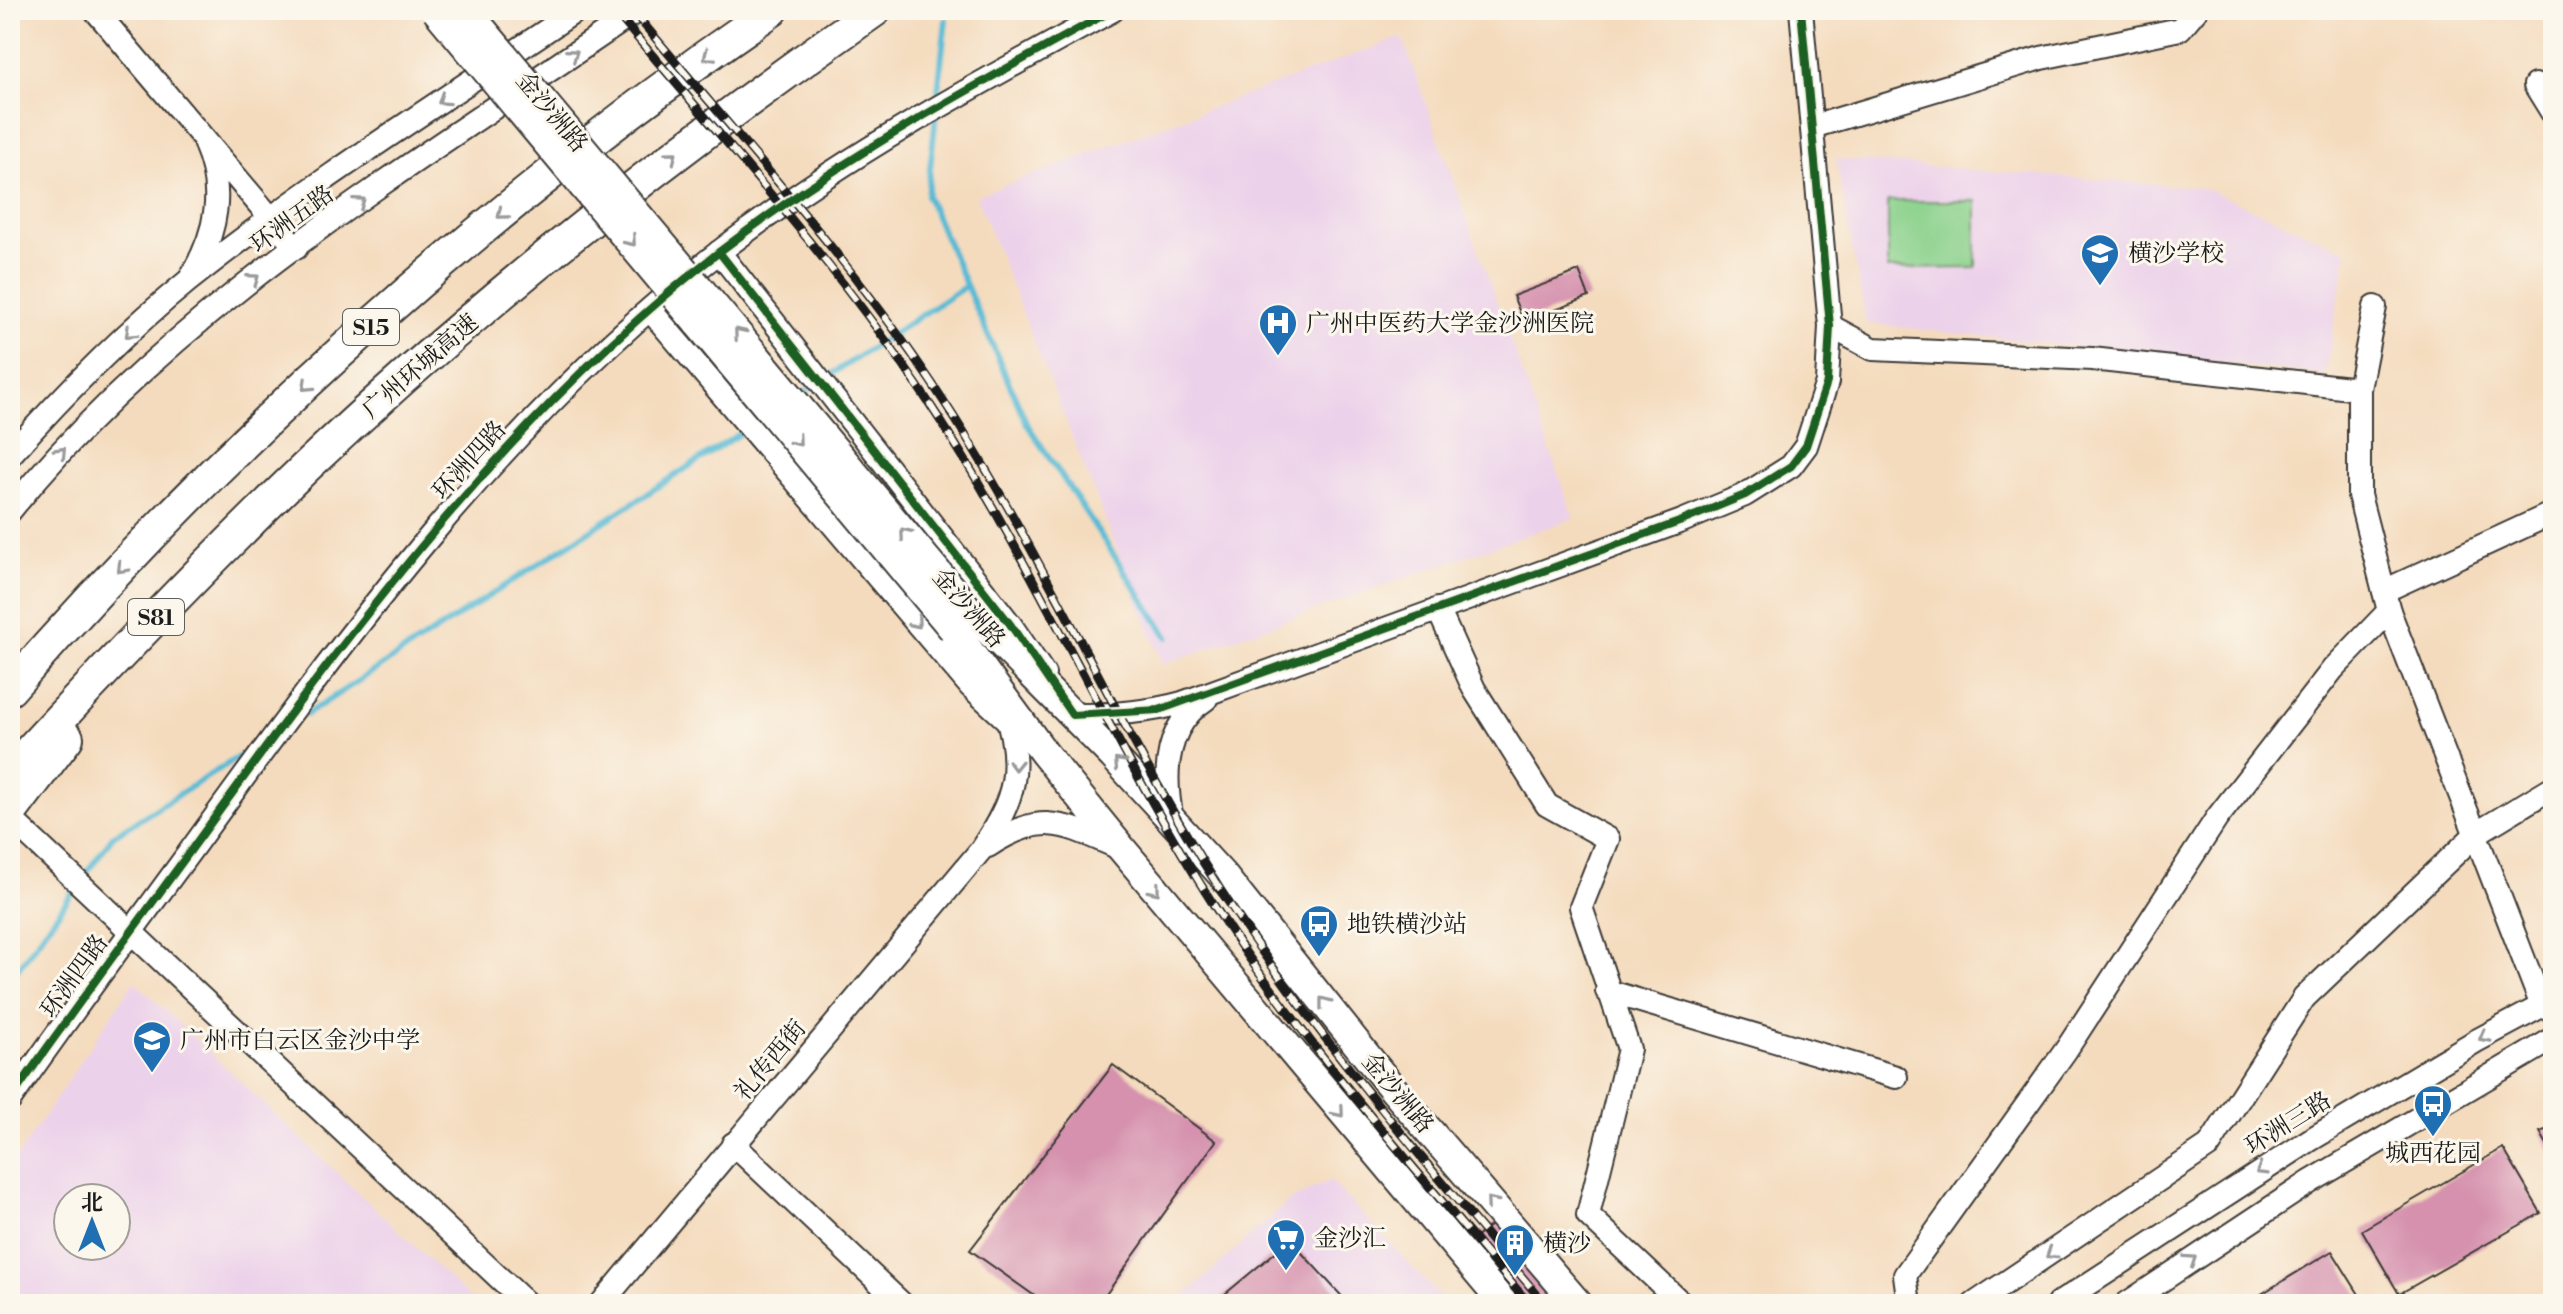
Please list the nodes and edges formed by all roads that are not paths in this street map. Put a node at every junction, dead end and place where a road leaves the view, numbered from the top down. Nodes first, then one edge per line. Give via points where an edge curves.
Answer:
1 (95, 10) edge
2 (436, 10) edge
3 (466, 10) edge
4 (577, 10) edge
5 (638, 10) edge
6 (772, 10) edge
7 (875, 10) edge
8 (1113, 10) edge
9 (1801, 10) edge
10 (2196, 10) edge
11 (2535, 85) dead end
12 (2553, 114) edge
13 (1812, 127) junction
14 (198, 128) junction
15 (274, 218) junction
16 (296, 248) junction
17 (719, 252) junction
18 (189, 281) junction
19 (2375, 307) dead end
20 (651, 311) junction
21 (1830, 326) junction
22 (2359, 389) junction
23 (10, 455) edge
24 (10, 511) edge
25 (2553, 513) edge
26 (2387, 601) junction
27 (1438, 609) junction
28 (963, 622) junction
29 (1223, 688) junction
30 (10, 689) edge
31 (999, 689) junction
32 (1072, 715) junction
33 (1009, 722) junction
34 (1044, 753) junction
35 (2553, 787) edge
36 (12, 801) edge
37 (1172, 819) junction
38 (2477, 833) junction
39 (1122, 849) junction
40 (980, 851) junction
41 (131, 932) junction
42 (1607, 991) junction
43 (2547, 1003) edge
44 (2553, 1039) edge
45 (1896, 1077) dead end
46 (10, 1100) edge
47 (733, 1144) junction
48 (1678, 1300) dead end
49 (527, 1304) edge
50 (601, 1304) edge
51 (902, 1304) edge
52 (1504, 1304) edge
53 (1578, 1304) edge
54 (1909, 1304) edge
55 (1974, 1304) edge
56 (2058, 1304) edge
57 (2126, 1304) edge

1 - 14 street
2 -> 28 main road, 金沙洲路, bridge
28 -> 3 main road, 金沙洲路, bridge
4 -> 15 street, 环洲五路
16 -> 5 street, 环洲五路
6 -> 30 highway, S15 via 507,209 430,274 220,468
36 -> 7 highway, 广州环城高速 / S15 via 157,628 307,467 443,344 636,185
8 - 17 street, 环洲四路 via 851,160
9 - 13 street
10 - 13 street via 2180,29 2041,58
11 - 12 street
13 - 21 street
14 - 15 street
14 - 18 street via 214,166 216,216
15 - 16 street
15 - 18 street, 环洲五路
24 -> 16 street, 环洲五路 via 145,369
17 - 20 street, 环洲四路
17 - 32 street via 1010,624
18 -> 23 street, 环洲五路 via 79,381
19 - 22 street
20 -> 33 street via 971,687
20 - 41 street, 环洲四路 via 531,423 453,507 310,686
21 - 22 street via 1873,349 2092,359
21 - 27 street via 1827,382 1806,446 1771,481 1668,526
22 - 26 street via 2359,495
25 - 26 street
26 - 38 street
26 - 54 street via 2217,818 2066,1050 1905,1275
27 - 29 street
27 - 42 street via 1474,689 1547,805 1608,839 1581,907
28 - 31 main road, 金沙洲路
28 - 32 main road, 金沙洲路
29 - 32 street via 1159,710
29 - 37 street via 1200,703 1176,732 1166,772
31 - 33 street
31 - 34 main road, 金沙洲路
37 -> 32 main road, 金沙洲路
33 - 34 street
33 -> 40 street via 1016,755 1013,791
34 - 39 main road, 金沙洲路
35 - 38 street
36 - 41 street
53 -> 37 main road, 金沙洲路
38 - 43 street
38 -> 55 street via 2304,998 2209,1146
39 - 40 street via 1079,830 1036,823 1013,829
39 -> 52 main road, 金沙洲路
40 - 47 street, 礼传西街
41 - 46 street, 环洲四路
41 - 49 street
42 - 45 street
42 - 48 street via 1629,1049 1588,1215
43 -> 56 street, 环洲三路 via 2310,1140
57 -> 44 street via 2310,1182
47 - 50 street, 礼传西街
47 - 51 street

